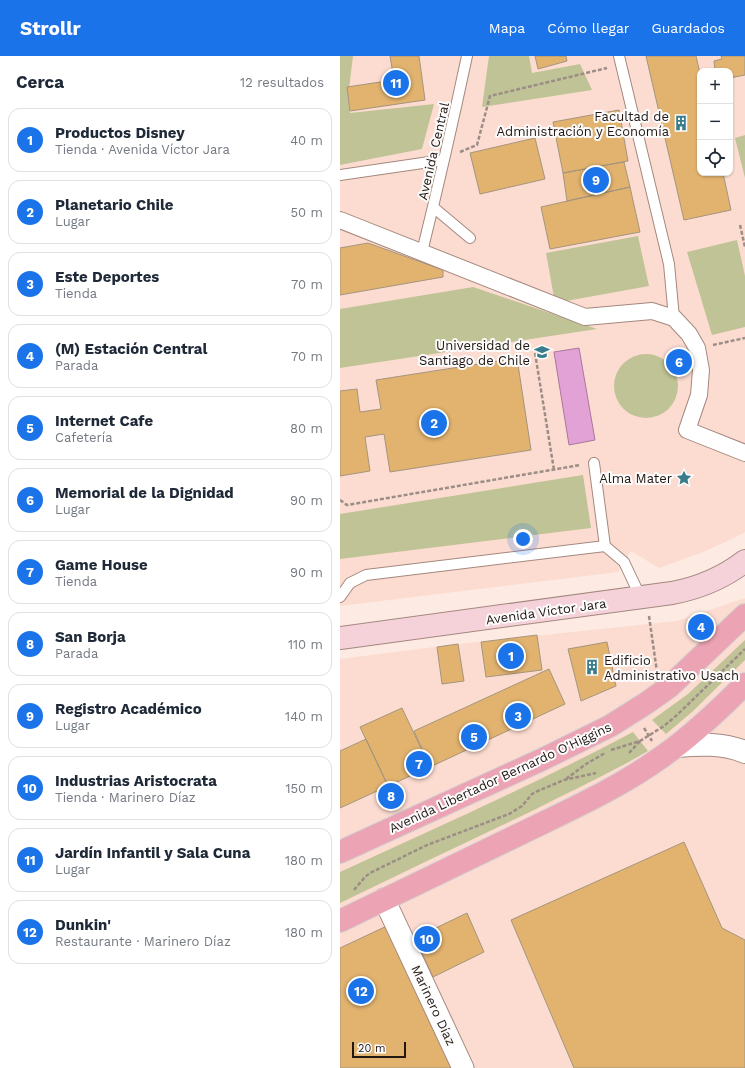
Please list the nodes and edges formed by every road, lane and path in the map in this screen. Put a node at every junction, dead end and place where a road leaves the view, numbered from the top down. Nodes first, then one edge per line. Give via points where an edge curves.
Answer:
1 (467, 56) edge
2 (620, 60) edge
3 (443, 160) junction
4 (340, 175) edge
5 (433, 207) junction
6 (340, 220) edge
7 (740, 225) dead end
8 (470, 238) dead end
9 (745, 247) edge
10 (422, 252) junction
11 (674, 318) junction
12 (745, 338) edge
13 (697, 348) junction
14 (535, 352) dead end
15 (745, 453) edge
16 (594, 463) dead end
17 (577, 466) dead end
18 (554, 470) junction
19 (340, 500) edge
20 (605, 546) junction
21 (745, 561) edge
22 (340, 597) edge
23 (641, 598) junction
24 (656, 615) dead end
25 (745, 615) edge
26 (340, 638) edge
27 (745, 649) edge
28 (657, 674) dead end
29 (745, 684) edge
30 (634, 711) junction
31 (650, 736) junction
32 (640, 741) junction
33 (670, 752) junction
34 (745, 752) edge
35 (626, 756) dead end
36 (601, 771) dead end
37 (564, 780) junction
38 (340, 852) edge
39 (352, 892) dead end
40 (384, 899) junction
41 (340, 921) edge
42 (463, 1068) edge

1 - 3 lane, Avenida Central
2 - 3 path via 490,96 477,145
2 - 11 lane via 669,264
3 - 4 lane
3 - 5 lane, Avenida Central
5 - 8 lane
5 - 10 lane, Avenida Central
6 - 10 street
7 - 9 path
10 - 11 street via 585,317 652,311
11 - 13 street via 689,334
12 - 13 path
13 - 15 street via 702,370 699,395 687,430
14 - 18 path
16 - 20 lane
17 - 18 path
18 - 19 path via 347,505
20 - 22 lane via 366,575 350,583
20 - 23 lane via 624,562
21 - 23 main road, Avenida Víctor Jara via 715,580 695,588
23 - 26 main road, Avenida Víctor Jara
24 - 28 path via 648,616
25 - 30 main road, Avenida Libertador Bernardo O'Higgins via 668,687
27 - 31 path via 678,715
29 - 33 main road via 704,724
30 - 31 path
30 - 38 main road, Avenida Libertador Bernardo O'Higgins via 583,740
31 - 32 path
31 - 33 path
32 - 35 path
32 - 37 path via 604,753
33 - 34 street via 712,744
33 - 40 main road via 587,801
36 - 37 path
37 - 39 path via 532,794 522,806 509,814 438,841 370,873
40 - 41 main road
40 - 42 street, Marinero Díaz

